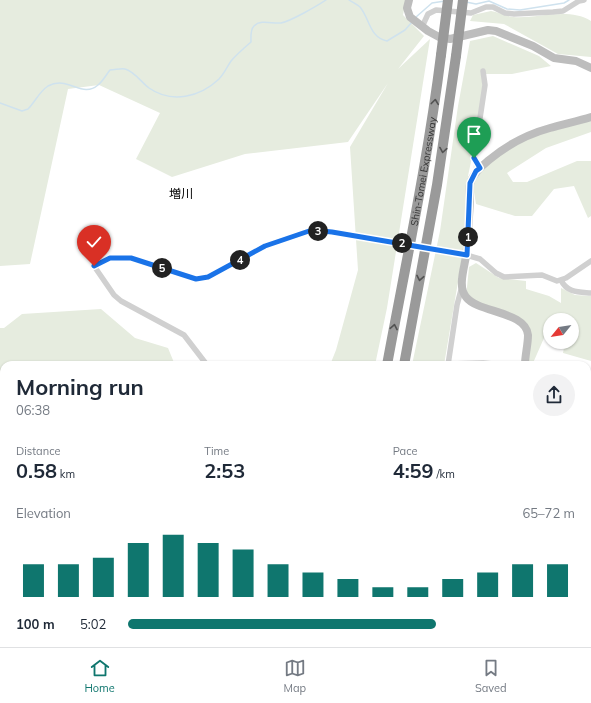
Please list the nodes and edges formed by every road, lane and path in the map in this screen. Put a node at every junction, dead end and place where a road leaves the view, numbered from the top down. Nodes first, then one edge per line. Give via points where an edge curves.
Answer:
1 (409, 0) edge
2 (448, 0) edge
3 (463, 0) edge
4 (584, 0) edge
5 (422, 27) junction
6 (591, 68) edge
7 (483, 71) dead end
8 (591, 116) edge
9 (480, 168) junction
10 (464, 254) junction
11 (591, 261) edge
12 (561, 280) junction
13 (462, 290) junction
14 (591, 293) edge
15 (204, 361) edge
16 (388, 361) edge
17 (405, 361) edge
18 (449, 361) edge
19 (526, 361) edge

1 - 5 street via 407,8 410,16
16 -> 2 highway, Shin-Tomei Expressway, bridge via 434,115
3 -> 17 highway, Shin-Tomei Expressway, bridge via 438,185
4 - 5 street via 563,11 553,12 514,14 493,7 471,13 436,10 428,14
5 - 6 street via 439,37 450,39 488,30 496,31 533,46 554,58 576,61
7 - 9 street via 485,85 474,158
8 - 9 street via 526,136 498,153
9 - 10 street via 470,183
10 - 12 street via 480,259 504,277 542,275
10 - 13 street
10 - 15 street, bridge via 312,230 265,246 208,277 196,279 131,258 110,258 94,266 118,298 184,335
11 - 12 street
12 - 14 street via 566,288 573,292
13 - 18 street via 457,304
13 - 19 street via 472,303 523,324 528,335

